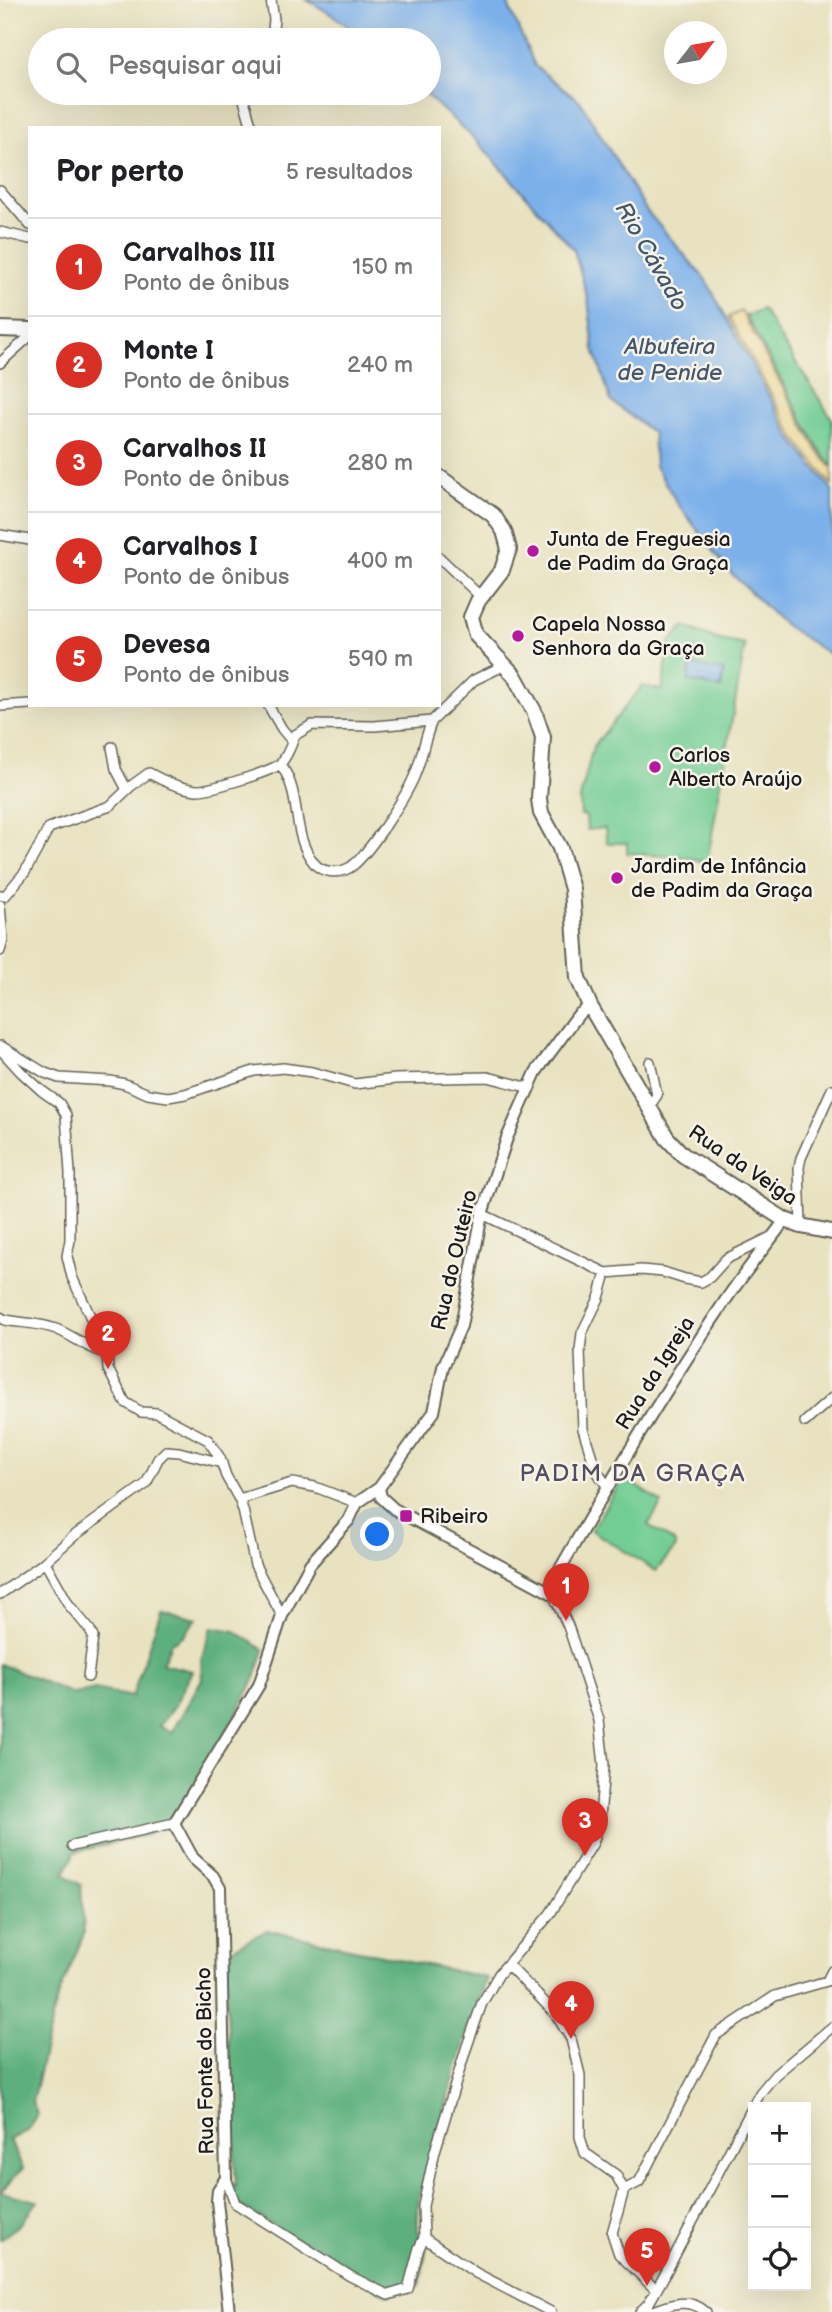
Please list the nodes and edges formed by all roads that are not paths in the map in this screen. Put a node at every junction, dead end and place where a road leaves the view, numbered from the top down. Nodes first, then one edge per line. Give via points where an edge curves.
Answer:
1 (271, 0) edge
2 (273, 28) edge
3 (245, 105) edge
4 (251, 126) edge
5 (0, 190) edge
6 (28, 223) edge
7 (0, 232) edge
8 (28, 239) edge
9 (0, 329) edge
10 (28, 330) edge
11 (28, 339) edge
12 (0, 363) edge
13 (441, 478) edge
14 (0, 535) edge
15 (28, 540) edge
16 (441, 558) edge
17 (481, 597) junction
18 (505, 665) junction
19 (28, 704) edge
20 (0, 706) edge
21 (269, 707) edge
22 (432, 721) junction
23 (292, 741) junction
24 (112, 747) dead end
25 (280, 764) junction
26 (127, 790) junction
27 (0, 895) edge
28 (0, 905) edge
29 (0, 951) edge
30 (590, 1006) junction
31 (0, 1047) edge
32 (650, 1062) dead end
33 (530, 1088) junction
34 (832, 1089) edge
35 (649, 1107) junction
36 (482, 1214) junction
37 (785, 1220) junction
38 (802, 1226) junction
39 (832, 1232) edge
40 (773, 1236) junction
41 (606, 1273) junction
42 (0, 1317) edge
43 (107, 1353) junction
44 (832, 1398) edge
45 (805, 1422) dead end
46 (222, 1463) junction
47 (607, 1486) junction
48 (379, 1488) junction
49 (239, 1499) junction
50 (357, 1503) junction
51 (44, 1562) junction
52 (0, 1594) edge
53 (554, 1594) junction
54 (282, 1616) junction
55 (88, 1677) dead end
56 (174, 1823) junction
57 (72, 1846) dead end
58 (508, 1965) junction
59 (832, 1971) edge
60 (829, 1984) edge
61 (832, 2027) edge
62 (226, 2178) junction
63 (624, 2190) junction
64 (424, 2238) junction
65 (656, 2290) junction
66 (651, 2299) junction
67 (655, 2310) edge
68 (229, 2312) edge
69 (551, 2312) edge
70 (640, 2312) edge
71 (706, 2312) edge

1 - 2 street
3 - 4 street
5 - 6 street
7 - 8 street
9 - 10 main road
11 - 12 street
13 - 17 main road via 493,515 504,531 509,549 502,570
14 - 15 street
16 - 17 street
17 - 18 main road, Rua da Veiga via 471,617 476,635
18 - 22 street via 474,680
18 - 30 main road, Rua da Veiga via 525,693 543,737 541,813 560,848 572,889 578,978
19 - 20 street
21 - 23 street
22 - 23 street via 312,725
22 - 25 street via 405,796 350,868 324,871 315,864 301,840 292,785
23 - 25 street
24 - 26 street
25 - 26 street via 199,790 149,773
26 - 27 street via 110,806 50,828 25,872 5,896
28 - 29 street
30 - 33 street, Rua do Outeiro via 578,1015 536,1072
30 - 35 main road, Rua da Veiga
31 - 33 street via 59,1078 110,1081 168,1097 254,1071 283,1068 355,1084 488,1077
31 - 43 street via 20,1072 60,1103 66,1115 68,1256 72,1277
32 - 35 street via 657,1095
33 - 36 street, Rua do Outeiro via 507,1138
34 - 38 street via 799,1167
35 - 37 main road, Rua da Veiga via 683,1155
36 - 41 street
36 - 48 street, Rua do Outeiro via 461,1326 443,1367 434,1412
37 - 38 main road, Rua da Veiga
37 - 40 street, Rua da Igreja
38 - 39 main road, Rua da Veiga
40 - 41 street via 726,1259 701,1282 663,1272
40 - 47 street, Rua da Igreja via 720,1308
41 - 47 street via 582,1333 580,1350 583,1429 596,1470
42 - 43 street via 52,1328
43 - 46 street via 108,1369 125,1402 208,1440
44 - 45 street
46 - 49 street
46 - 51 street via 166,1451 146,1484
47 - 53 street, Rua da Igreja via 552,1583
48 - 50 street, Rua do Outeiro
48 - 53 street via 394,1509
49 - 50 street via 292,1483
49 - 54 street via 255,1565
50 - 54 street via 349,1520 310,1564
51 - 52 street
51 - 55 street via 93,1637
53 - 58 street via 599,1720 604,1765 600,1819 593,1843 550,1914
54 - 56 street via 259,1685
56 - 57 street
56 - 62 street, Rua Fonte do Bicho via 193,1858 214,1876 220,1888
58 - 63 street via 555,2013 571,2039 580,2075 580,2137 585,2153 616,2175
58 - 64 street via 482,2003 466,2049 435,2151 423,2206
59 - 60 street
60 - 63 street via 775,1996 716,2035 639,2182
61 - 65 street via 760,2093
62 - 64 street via 234,2203 388,2295 408,2289
62 - 68 street, Rua Fonte do Bicho via 217,2201
63 - 65 street via 612,2233 619,2254
64 - 69 street via 476,2273
65 - 66 street
66 - 67 street
66 - 70 street
67 - 71 street via 686,2302

